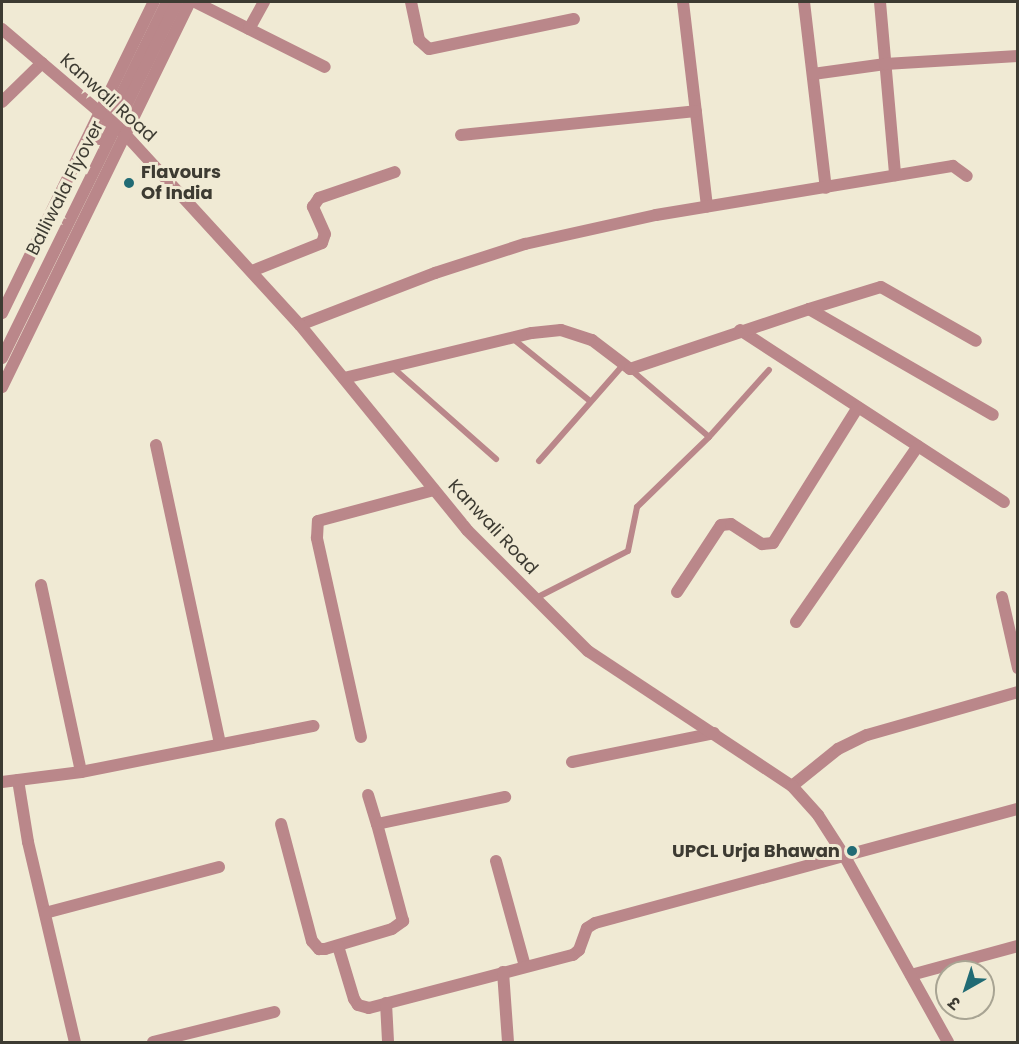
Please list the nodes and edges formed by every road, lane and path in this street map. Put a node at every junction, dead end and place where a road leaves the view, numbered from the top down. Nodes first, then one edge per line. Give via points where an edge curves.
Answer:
1 (154, 2) edge
2 (167, 2) edge
3 (177, 2) edge
4 (190, 2) edge
5 (195, 2) edge
6 (264, 2) edge
7 (411, 2) edge
8 (683, 2) edge
9 (804, 2) edge
10 (880, 2) edge
11 (574, 19) dead end
12 (2, 29) edge
13 (249, 29) junction
14 (1017, 56) edge
15 (42, 63) junction
16 (885, 64) junction
17 (325, 67) dead end
18 (813, 74) junction
19 (2, 102) edge
20 (101, 111) junction
21 (696, 111) junction
22 (124, 133) junction
23 (461, 135) dead end
24 (395, 172) dead end
25 (895, 175) junction
26 (967, 176) dead end
27 (826, 188) junction
28 (60, 194) junction
29 (707, 207) junction
30 (88, 208) junction
31 (31, 251) junction
32 (61, 266) junction
33 (252, 271) junction
34 (809, 309) junction
35 (2, 313) edge
36 (300, 325) junction
37 (740, 330) junction
38 (512, 338) junction
39 (2, 339) edge
40 (976, 341) dead end
41 (2, 358) edge
42 (392, 366) junction
43 (627, 367) junction
44 (769, 370) dead end
45 (344, 378) junction
46 (2, 387) edge
47 (590, 402) junction
48 (858, 407) junction
49 (993, 416) dead end
50 (709, 437) junction
51 (156, 444) dead end
52 (918, 446) junction
53 (496, 459) dead end
54 (539, 461) dead end
55 (435, 490) junction
56 (1004, 502) dead end
57 (41, 585) dead end
58 (677, 592) dead end
59 (1002, 597) dead end
60 (536, 598) junction
61 (796, 622) dead end
62 (1017, 668) edge
63 (1017, 692) edge
64 (314, 726) dead end
65 (714, 733) junction
66 (362, 737) dead end
67 (220, 744) junction
68 (572, 762) dead end
69 (81, 772) junction
70 (18, 780) junction
71 (2, 782) edge
72 (792, 786) junction
73 (368, 795) dead end
74 (505, 797) dead end
75 (1017, 809) edge
76 (281, 824) dead end
77 (377, 824) junction
78 (845, 857) junction
79 (496, 861) dead end
80 (219, 867) dead end
81 (45, 913) junction
82 (338, 946) junction
83 (1017, 946) edge
84 (525, 966) junction
85 (502, 972) junction
86 (911, 975) junction
87 (386, 1004) junction
88 (274, 1012) dead end
89 (75, 1042) edge
90 (153, 1042) edge
91 (388, 1042) edge
92 (508, 1042) edge
93 (948, 1042) edge

1 - 20 street
2 - 39 street, Balliwala Flyover, bridge
3 - 41 street, Balliwala Flyover, bridge
4 - 22 street
5 - 13 street
6 - 13 street
7 - 11 street via 419,40 429,49
8 - 21 street
9 - 18 street
10 - 16 street
12 - 15 street, Kanwali Road
13 - 17 street
14 - 16 street
15 - 19 street
15 - 20 street, Kanwali Road
16 - 18 street
16 - 25 street
18 - 27 street
20 - 22 street, Kanwali Road
20 - 28 street
21 - 23 street
21 - 29 street
22 - 30 street
22 - 33 street, Kanwali Road
24 - 33 street via 319,198 313,207 325,234 322,243
25 - 26 street via 953,166
25 - 27 street
27 - 29 street
28 - 30 street
28 - 31 street
29 - 36 street via 477,258
30 - 32 street
31 - 32 street
31 - 35 street
32 - 46 street
33 - 36 street, Kanwali Road
34 - 37 street
34 - 40 street via 881,287
34 - 49 street
36 - 45 street, Kanwali Road
37 - 43 street
37 - 48 street
38 - 42 street
38 - 43 street via 561,330 592,340
38 - 47 lane
42 - 45 street
42 - 53 lane
43 - 47 lane
43 - 50 lane
44 - 50 lane
45 - 55 street, Kanwali Road
47 - 54 lane
48 - 52 street
48 - 58 street via 773,543 762,544 731,524 721,525
50 - 60 lane via 637,507 628,551
51 - 67 street
52 - 56 street
52 - 61 street
55 - 60 street, Kanwali Road via 467,530
55 - 66 street via 318,520 317,538
57 - 69 street
59 - 62 street
60 - 65 street, Kanwali Road via 588,651
63 - 72 street via 867,735 838,749
64 - 67 street
65 - 68 street
65 - 72 street, Kanwali Road
67 - 69 street
69 - 70 street
70 - 71 street
70 - 81 street
72 - 78 street, Kanwali Road via 818,815
73 - 77 street
74 - 77 street
75 - 78 street
76 - 82 street via 312,941 319,949
77 - 82 street via 403,921 392,929
78 - 84 street via 595,923 587,928 579,950 573,955
78 - 86 street, Kanwali Road
79 - 84 street
80 - 81 street
81 - 89 street
82 - 87 street via 358,1005 369,1008
83 - 86 street
84 - 85 street
85 - 87 street
85 - 92 street
86 - 93 street, Kanwali Road
87 - 91 street
88 - 90 street

